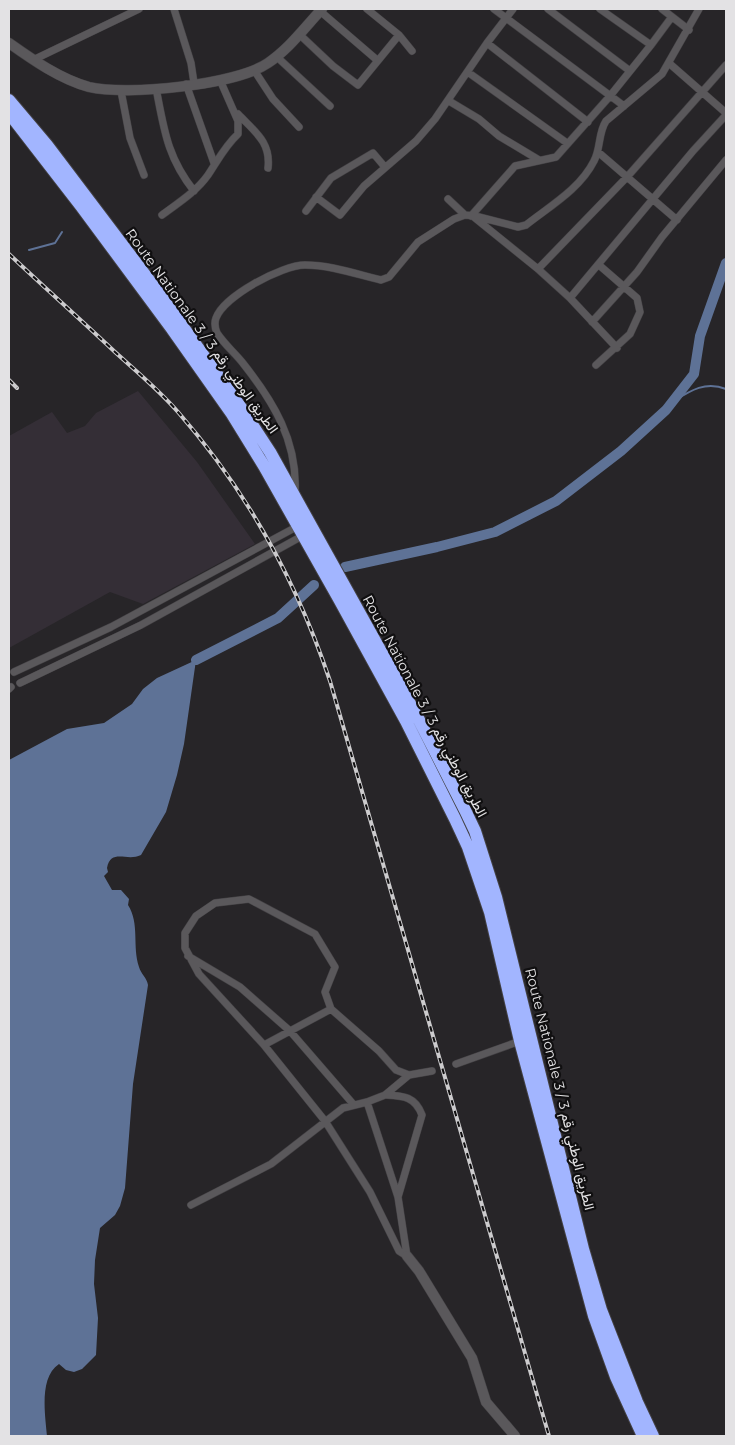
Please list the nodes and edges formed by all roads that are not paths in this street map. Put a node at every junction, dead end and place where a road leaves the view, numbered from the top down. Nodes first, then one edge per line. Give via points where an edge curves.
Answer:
1 (139, 9) edge
2 (174, 9) edge
3 (367, 9) edge
4 (494, 9) edge
5 (514, 9) edge
6 (548, 9) edge
7 (600, 9) edge
8 (662, 9) edge
9 (699, 9) edge
10 (321, 10) edge
11 (506, 17) junction
12 (671, 18) junction
13 (689, 30) junction
14 (299, 34) junction
15 (398, 35) junction
16 (9, 43) edge
17 (487, 43) junction
18 (652, 45) junction
19 (412, 50) dead end
20 (277, 57) junction
21 (33, 60) junction
22 (377, 60) junction
23 (670, 64) junction
24 (726, 65) edge
25 (254, 70) junction
26 (630, 71) junction
27 (469, 72) junction
28 (220, 80) junction
29 (190, 84) junction
30 (156, 88) junction
31 (121, 91) junction
32 (703, 91) junction
33 (610, 96) junction
34 (9, 100) edge
35 (449, 101) junction
36 (330, 106) dead end
37 (624, 106) junction
38 (234, 111) junction
39 (9, 113) edge
40 (726, 114) edge
41 (588, 122) junction
42 (299, 127) dead end
43 (567, 143) junction
44 (598, 152) junction
45 (539, 160) junction
46 (726, 160) edge
47 (214, 163) junction
48 (384, 166) junction
49 (268, 168) dead end
50 (144, 175) dead end
51 (627, 177) junction
52 (194, 191) junction
53 (316, 197) junction
54 (448, 199) dead end
55 (653, 199) junction
56 (306, 211) dead end
57 (162, 215) dead end
58 (470, 216) junction
59 (678, 220) junction
60 (599, 265) junction
61 (538, 269) junction
62 (625, 286) junction
63 (150, 291) junction
64 (570, 298) junction
65 (592, 322) junction
66 (617, 348) junction
67 (596, 365) dead end
68 (295, 496) junction
69 (311, 524) junction
70 (300, 531) junction
71 (222, 567) junction
72 (228, 578) junction
73 (174, 594) junction
74 (179, 604) junction
75 (111, 627) junction
76 (115, 637) junction
77 (14, 672) dead end
78 (20, 682) dead end
79 (188, 956) junction
80 (331, 1009) junction
81 (290, 1031) junction
82 (525, 1039) junction
83 (264, 1045) junction
84 (456, 1064) dead end
85 (432, 1071) dead end
86 (409, 1075) junction
87 (385, 1095) junction
88 (368, 1102) junction
89 (354, 1105) junction
90 (325, 1121) junction
91 (398, 1198) junction
92 (191, 1205) dead end
93 (407, 1256) junction
94 (515, 1436) edge
95 (643, 1436) edge
96 (653, 1436) edge

1 - 21 street
2 - 29 street via 191,63
3 - 15 street
4 - 11 street
5 - 11 street
6 - 26 street
7 - 18 street
8 - 12 street
9 - 13 street
10 - 14 street
10 - 22 street
11 - 17 street
11 - 33 street
12 - 13 street
12 - 18 street
13 - 23 street
14 - 20 street
14 - 22 street via 354,84 362,84
15 - 19 street
15 - 22 street
16 - 21 street
17 - 27 street
17 - 41 street
18 - 26 street
20 - 25 street
20 - 36 street
21 - 31 street via 89,87
23 - 32 street
23 - 37 street
24 - 32 street
25 - 28 street
25 - 42 street via 273,99
26 - 33 street
27 - 35 street
27 - 43 street
28 - 29 street
28 - 38 street
29 - 30 street
29 - 47 street
30 - 31 street
30 - 52 street via 167,144 179,173
31 - 50 street via 130,138
32 - 40 street
32 - 51 street
33 - 37 street
33 - 41 street
34 - 63 highway, Route Nationale 3 / الطريق الوطني رقم 3 via 47,145
35 - 45 street
35 - 48 street via 416,141
37 - 44 street via 602,128
38 - 47 street via 240,128 238,134
38 - 49 street via 259,136 270,153
39 - 63 highway, Route Nationale 3 / الطريق الوطني رقم 3
40 - 55 street
41 - 43 street
43 - 45 street via 556,157
44 - 51 street
44 - 58 street via 584,177 526,224 518,227
45 - 58 street via 515,166
46 - 59 street
47 - 52 street
48 - 53 street via 373,153 331,178
48 - 53 street via 340,215
51 - 55 street
51 - 61 street
52 - 57 street
53 - 56 street
54 - 58 street
55 - 59 street
55 - 60 street
58 - 61 street
58 - 68 street via 441,226 418,242 388,277 380,280 305,265 288,267 241,293 217,315 217,333 268,396 287,432 295,461
59 - 62 street
60 - 62 street
60 - 64 street
61 - 64 street
62 - 65 street
62 - 66 street via 637,298 640,312 630,334
63 - 68 highway, Route Nationale 3 / الطريق الوطني رقم 3 via 242,409
63 - 70 highway, Route Nationale 3 / الطريق الوطني رقم 3 via 232,414
64 - 65 street
65 - 66 street
66 - 67 street
68 - 69 highway, Route Nationale 3 / الطريق الوطني رقم 3
69 - 70 street
69 - 70 street
69 - 82 highway, Route Nationale 3 / الطريق الوطني رقم 3 via 419,720 475,831 506,931
70 - 71 street via 265,544
70 - 72 street via 271,554
70 - 82 highway, Route Nationale 3 / الطريق الوطني رقم 3 via 406,721 468,848 490,912
71 - 72 street
71 - 73 street
72 - 74 street
73 - 74 street
73 - 75 street
74 - 76 street
75 - 76 street
75 - 77 street
76 - 78 street
79 - 80 street via 185,933 196,916 215,903 249,899 315,934 335,967 325,992
79 - 81 street via 240,987
79 - 83 street via 199,974
80 - 81 street
80 - 86 street via 396,1070
81 - 83 street
81 - 89 street
82 - 84 street
82 - 95 highway, Route Nationale 3 / الطريق الوطني رقم 3 via 594,1316 616,1377
82 - 96 highway, Route Nationale 3 / الطريق الوطني رقم 3 via 601,1310
83 - 90 street
85 - 86 street
86 - 87 street
87 - 88 street
87 - 91 street via 412,1099 419,1105 422,1115
88 - 89 street
88 - 91 street
89 - 90 street via 343,1108
90 - 92 street via 271,1164
90 - 93 street via 370,1192 399,1251
91 - 93 street
93 - 94 street via 472,1358 486,1402

